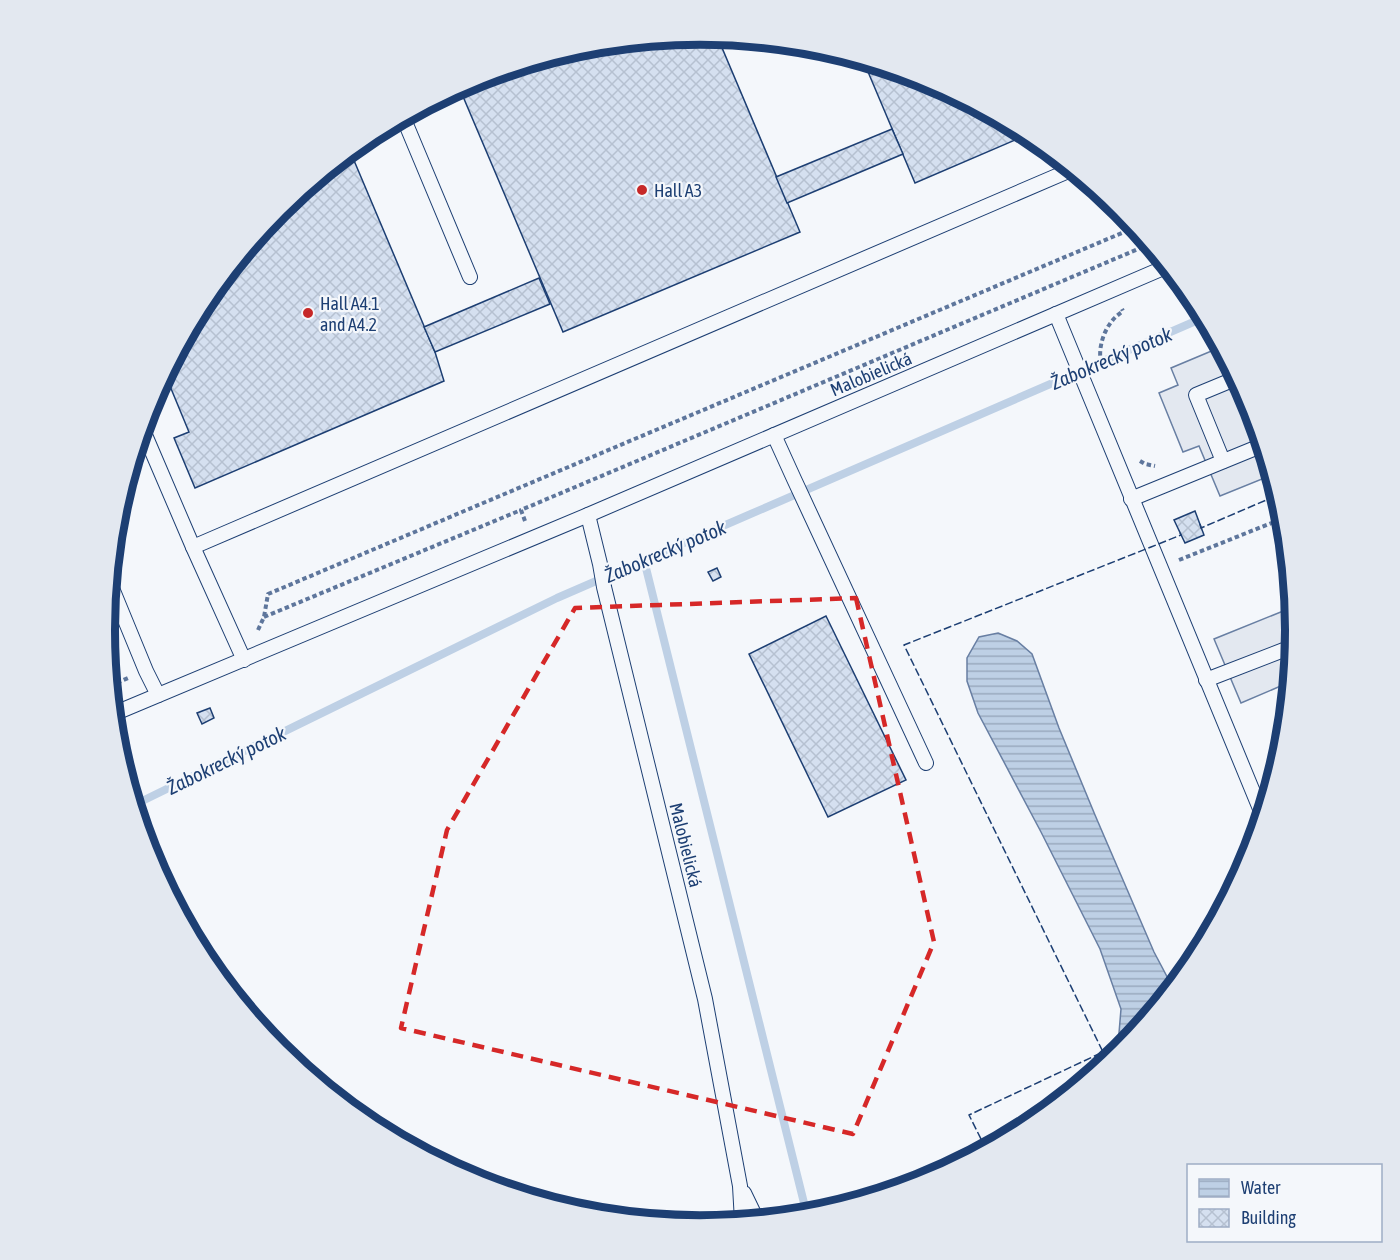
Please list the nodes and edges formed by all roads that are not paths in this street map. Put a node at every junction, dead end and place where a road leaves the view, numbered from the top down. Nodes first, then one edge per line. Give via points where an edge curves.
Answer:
1 (406, 124) edge
2 (1065, 173) edge
3 (1160, 269) edge
4 (470, 277) dead end
5 (1056, 314) junction
6 (1229, 381) edge
7 (774, 435) junction
8 (147, 440) edge
9 (1256, 448) edge
10 (1224, 461) junction
11 (1131, 499) junction
12 (588, 514) junction
13 (193, 547) junction
14 (116, 598) edge
15 (1284, 650) edge
16 (244, 660) junction
17 (1206, 680) junction
18 (158, 695) junction
19 (121, 711) edge
20 (926, 763) dead end
21 (1258, 804) edge
22 (740, 1186) junction
23 (753, 1212) edge
24 (742, 1214) edge

1 - 4 lane
2 - 13 lane
3 - 5 lane, Malobielická
5 - 7 lane, Malobielická
5 - 11 lane
6 - 10 lane via 1196,395
7 - 12 lane, Malobielická
7 - 20 lane
8 - 13 lane
9 - 10 lane
10 - 11 lane
11 - 17 lane
12 - 16 lane, Malobielická
12 - 22 lane, Malobielická via 705,999
13 - 16 lane
14 - 18 lane
15 - 17 lane
16 - 18 lane, Malobielická
17 - 21 lane
18 - 19 lane, Malobielická
22 - 23 lane, Malobielická
22 - 24 lane, Malobielická

